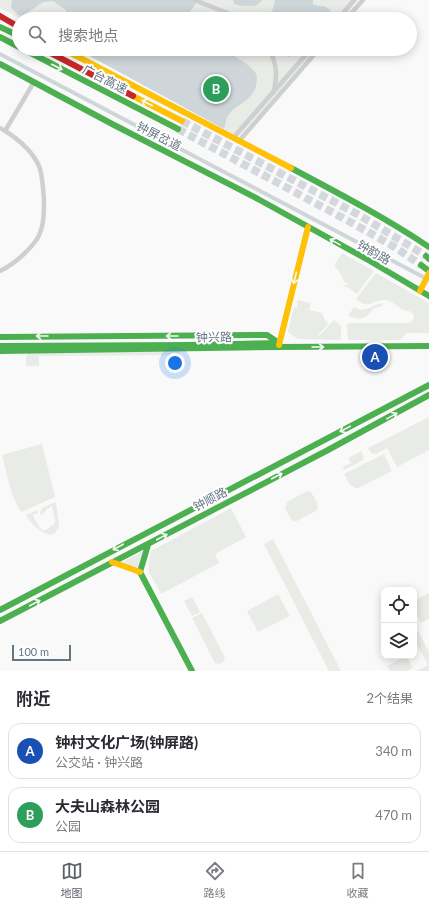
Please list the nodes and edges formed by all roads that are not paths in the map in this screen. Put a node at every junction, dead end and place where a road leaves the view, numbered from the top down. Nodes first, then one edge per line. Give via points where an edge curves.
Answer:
1 (194, 0) edge
2 (354, 0) edge
3 (363, 0) edge
4 (225, 12) edge
5 (344, 12) edge
6 (352, 12) edge
7 (0, 16) edge
8 (12, 23) edge
9 (0, 26) edge
10 (12, 32) edge
11 (0, 37) edge
12 (12, 43) edge
13 (36, 56) edge
14 (57, 56) edge
15 (77, 56) edge
16 (272, 56) edge
17 (305, 56) edge
18 (313, 56) edge
19 (0, 64) edge
20 (34, 82) junction
21 (274, 92) junction
22 (182, 120) tunnel mouth
23 (0, 128) edge
24 (178, 130) tunnel mouth
25 (5, 131) junction
26 (236, 140) junction
27 (308, 227) junction
28 (429, 247) edge
29 (421, 265) tunnel mouth
30 (0, 271) edge
31 (429, 272) edge
32 (421, 288) junction
33 (429, 296) edge
34 (0, 337) edge
35 (279, 345) junction
36 (0, 346) edge
37 (429, 346) edge
38 (0, 351) edge
39 (429, 385) edge
40 (429, 395) edge
41 (372, 414) junction
42 (376, 424) junction
43 (148, 545) junction
44 (112, 562) junction
45 (140, 572) junction
46 (0, 610) edge
47 (0, 621) edge
48 (192, 671) edge

1 - 4 street
2 - 5 street
3 - 6 street
7 - 8 main road
9 - 10 main road
11 - 12 main road
13 -> 24 main road, 广台高速
22 -> 14 main road, 广台高速
15 - 26 main road
16 - 21 street via 277,76
17 - 21 street
18 - 26 street
19 - 20 main road, 钟屏岔道
20 - 25 street
20 - 27 main road, 钟屏岔道
21 - 26 street
23 - 25 street
25 - 30 street via 28,149 39,166 44,209 37,239 13,263
26 - 28 main road via 363,206
32 -> 27 main road, 钟韵路
27 -> 35 main road
29 - 31 main road
31 - 32 main road
32 - 33 main road, 钟韵路
35 -> 34 main road via 267,335
35 - 36 main road, 钟兴路
35 -> 37 main road, 钟兴路
35 - 38 main road, 钟兴路
39 - 41 main road, 钟顺路
42 -> 40 main road, 钟顺路
41 - 42 main road
41 -> 46 main road, 钟顺路
43 -> 42 main road, 钟顺路
43 - 44 main road, 钟顺路
43 - 45 main road
44 - 45 main road
47 -> 44 main road, 钟顺路
45 - 48 main road

